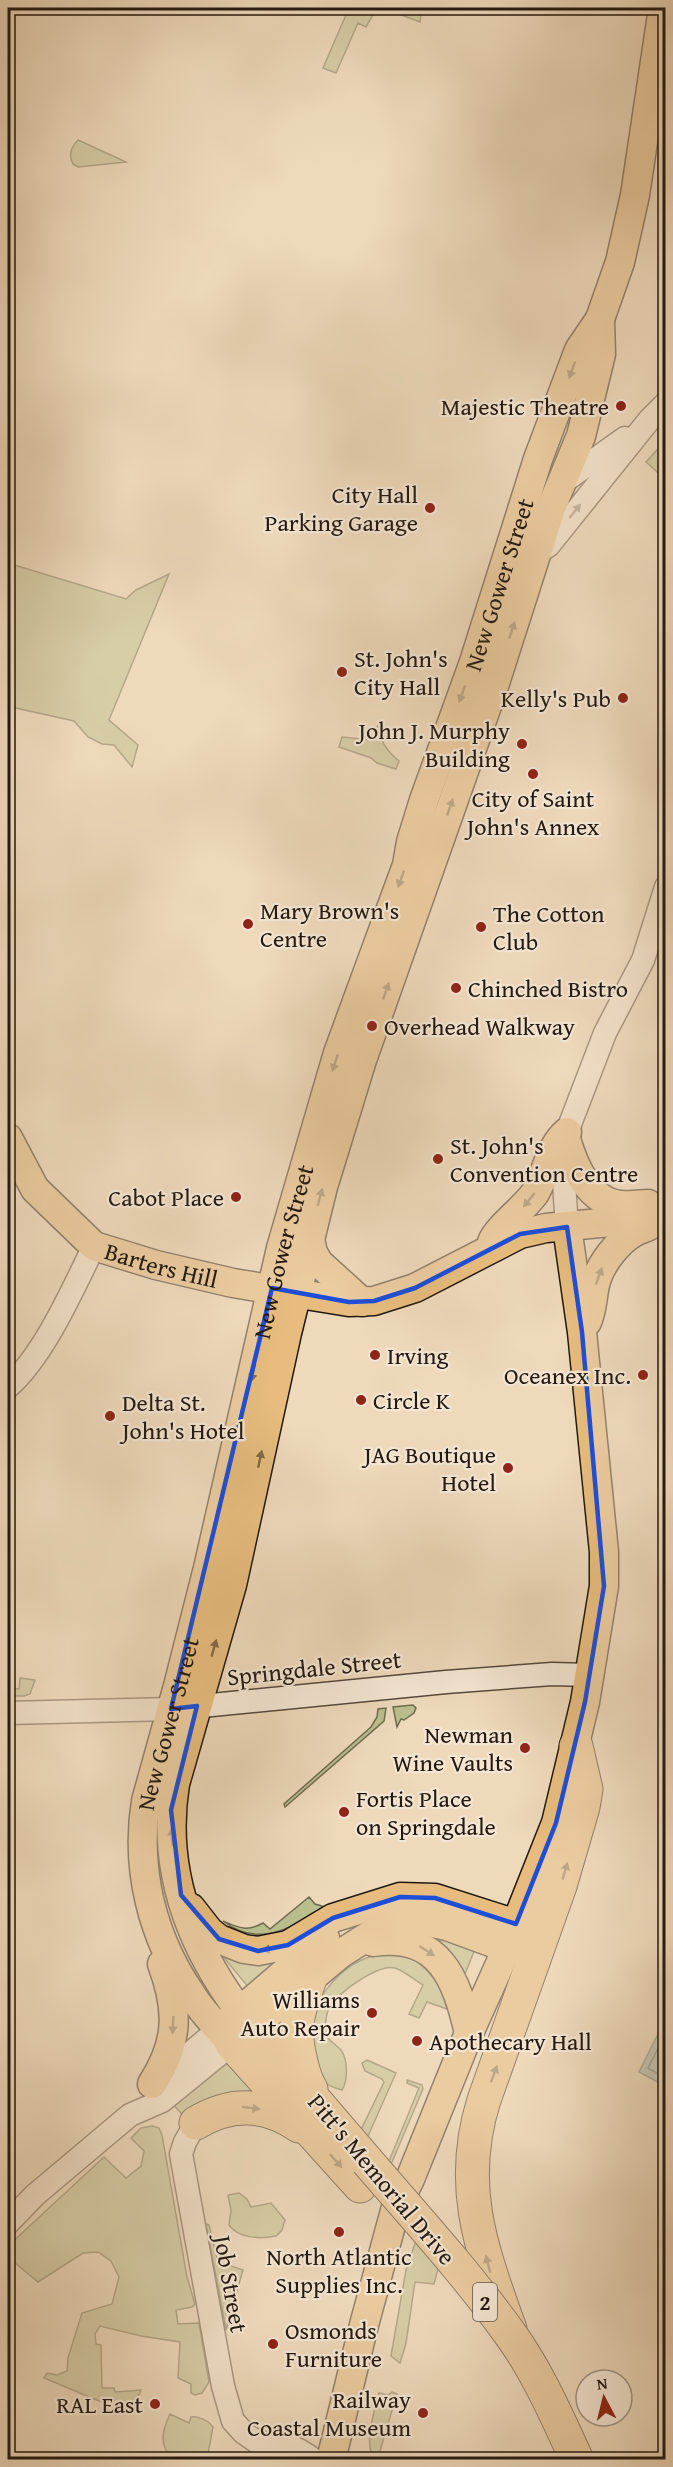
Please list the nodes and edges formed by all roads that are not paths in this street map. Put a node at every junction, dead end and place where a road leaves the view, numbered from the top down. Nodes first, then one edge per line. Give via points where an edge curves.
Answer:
1 (663, 8) edge
2 (600, 319) junction
3 (666, 403) edge
4 (650, 419) junction
5 (561, 484) junction
6 (522, 517) junction
7 (536, 554) junction
8 (666, 887) edge
9 (566, 1136) junction
10 (8, 1138) edge
11 (663, 1213) edge
12 (567, 1227) junction
13 (310, 1239) junction
14 (94, 1246) junction
15 (490, 1248) junction
16 (284, 1291) junction
17 (362, 1302) junction
18 (582, 1332) junction
19 (8, 1387) edge
20 (589, 1675) junction
21 (184, 1707) junction
22 (8, 1713) edge
23 (576, 1746) joint
24 (181, 1895) junction
25 (363, 1910) junction
26 (156, 1927) junction
27 (523, 1933) junction
28 (350, 1946) junction
29 (310, 1979) junction
30 (236, 2028) junction
31 (469, 2033) junction
32 (153, 2084) junction
33 (130, 2115) junction
34 (318, 2121) junction
35 (196, 2123) joint
36 (8, 2223) edge
37 (514, 2339) junction
38 (260, 2444) junction
39 (278, 2460) edge
40 (314, 2460) edge
41 (331, 2460) edge
42 (558, 2460) edge
43 (578, 2460) edge

1 - 2 main road via 626,238
2 - 5 main road, New Gower Street via 601,354 575,455
2 -> 6 main road, New Gower Street via 579,350 538,459
3 - 4 street
4 - 5 street
7 -> 4 street via 549,545
5 - 6 street via 536,501
5 - 7 main road, New Gower Street
6 -> 16 main road, New Gower Street via 424,800 406,865 334,1064 281,1248
13 -> 7 main road, New Gower Street via 362,1060 494,686
8 - 9 street via 643,960 605,1034
9 - 11 main road via 578,1171 600,1197 617,1205
9 - 12 street via 563,1168
9 -> 15 main road via 557,1141 532,1196 495,1234
10 - 14 main road, Barters Hill via 35,1189
11 - 12 main road, Barters Hill
18 -> 11 main road via 603,1266 631,1234 646,1229
12 - 15 main road, Barters Hill via 520,1234
12 - 18 main road
13 - 16 main road, New Gower Street
13 - 17 main road via 319,1263
14 - 16 main road, Barters Hill via 211,1278
14 - 19 street via 43,1342
15 - 17 main road, Barters Hill via 415,1288
16 - 17 main road, Barters Hill
16 - 21 main road, New Gower Street via 232,1585
18 - 20 main road via 604,1552 604,1586
20 - 21 street, Springdale Street via 446,1682
20 - 23 main road
21 - 22 street, Springdale Street
24 -> 21 main road, New Gower Street via 171,1810
21 - 26 main road, New Gower Street via 146,1802 143,1820 145,1876
23 - 27 highway via 586,1789 583,1807
25 -> 24 main road via 333,1918 288,1945 244,1949 209,1931
24 - 30 main road, New Gower Street via 195,1937
25 - 27 main road via 400,1897 418,1897 449,1902
25 - 30 main road via 327,1936
26 - 30 main road, New Gower Street via 190,1994
26 -> 32 main road via 174,2027 167,2061
27 - 28 main road via 408,1923 381,1928
27 - 31 main road
37 -> 27 highway, bridge via 491,2276 472,2199 472,2148
28 - 29 main road
28 -> 31 main road via 397,1940 428,1950 456,1987
29 - 30 main road
29 - 34 highway via 297,2013 295,2037
30 - 32 street
30 - 33 street via 162,2101
30 - 34 highway, Pitt's Memorial Drive / 2 via 287,2069
31 - 41 main road via 396,2207
32 - 33 street
33 - 36 street via 35,2195
35 -> 34 highway via 211,2114 253,2107
34 - 37 highway, Pitt's Memorial Drive / 2, bridge via 457,2266
34 -> 42 highway, Pitt's Memorial Drive / 2 via 509,2364
35 - 38 street, Job Street via 182,2154 200,2268 233,2421
37 - 43 highway, Pitt's Memorial Drive / 2, bridge
38 - 39 street, Job Street via 265,2453
38 - 40 street via 277,2441

